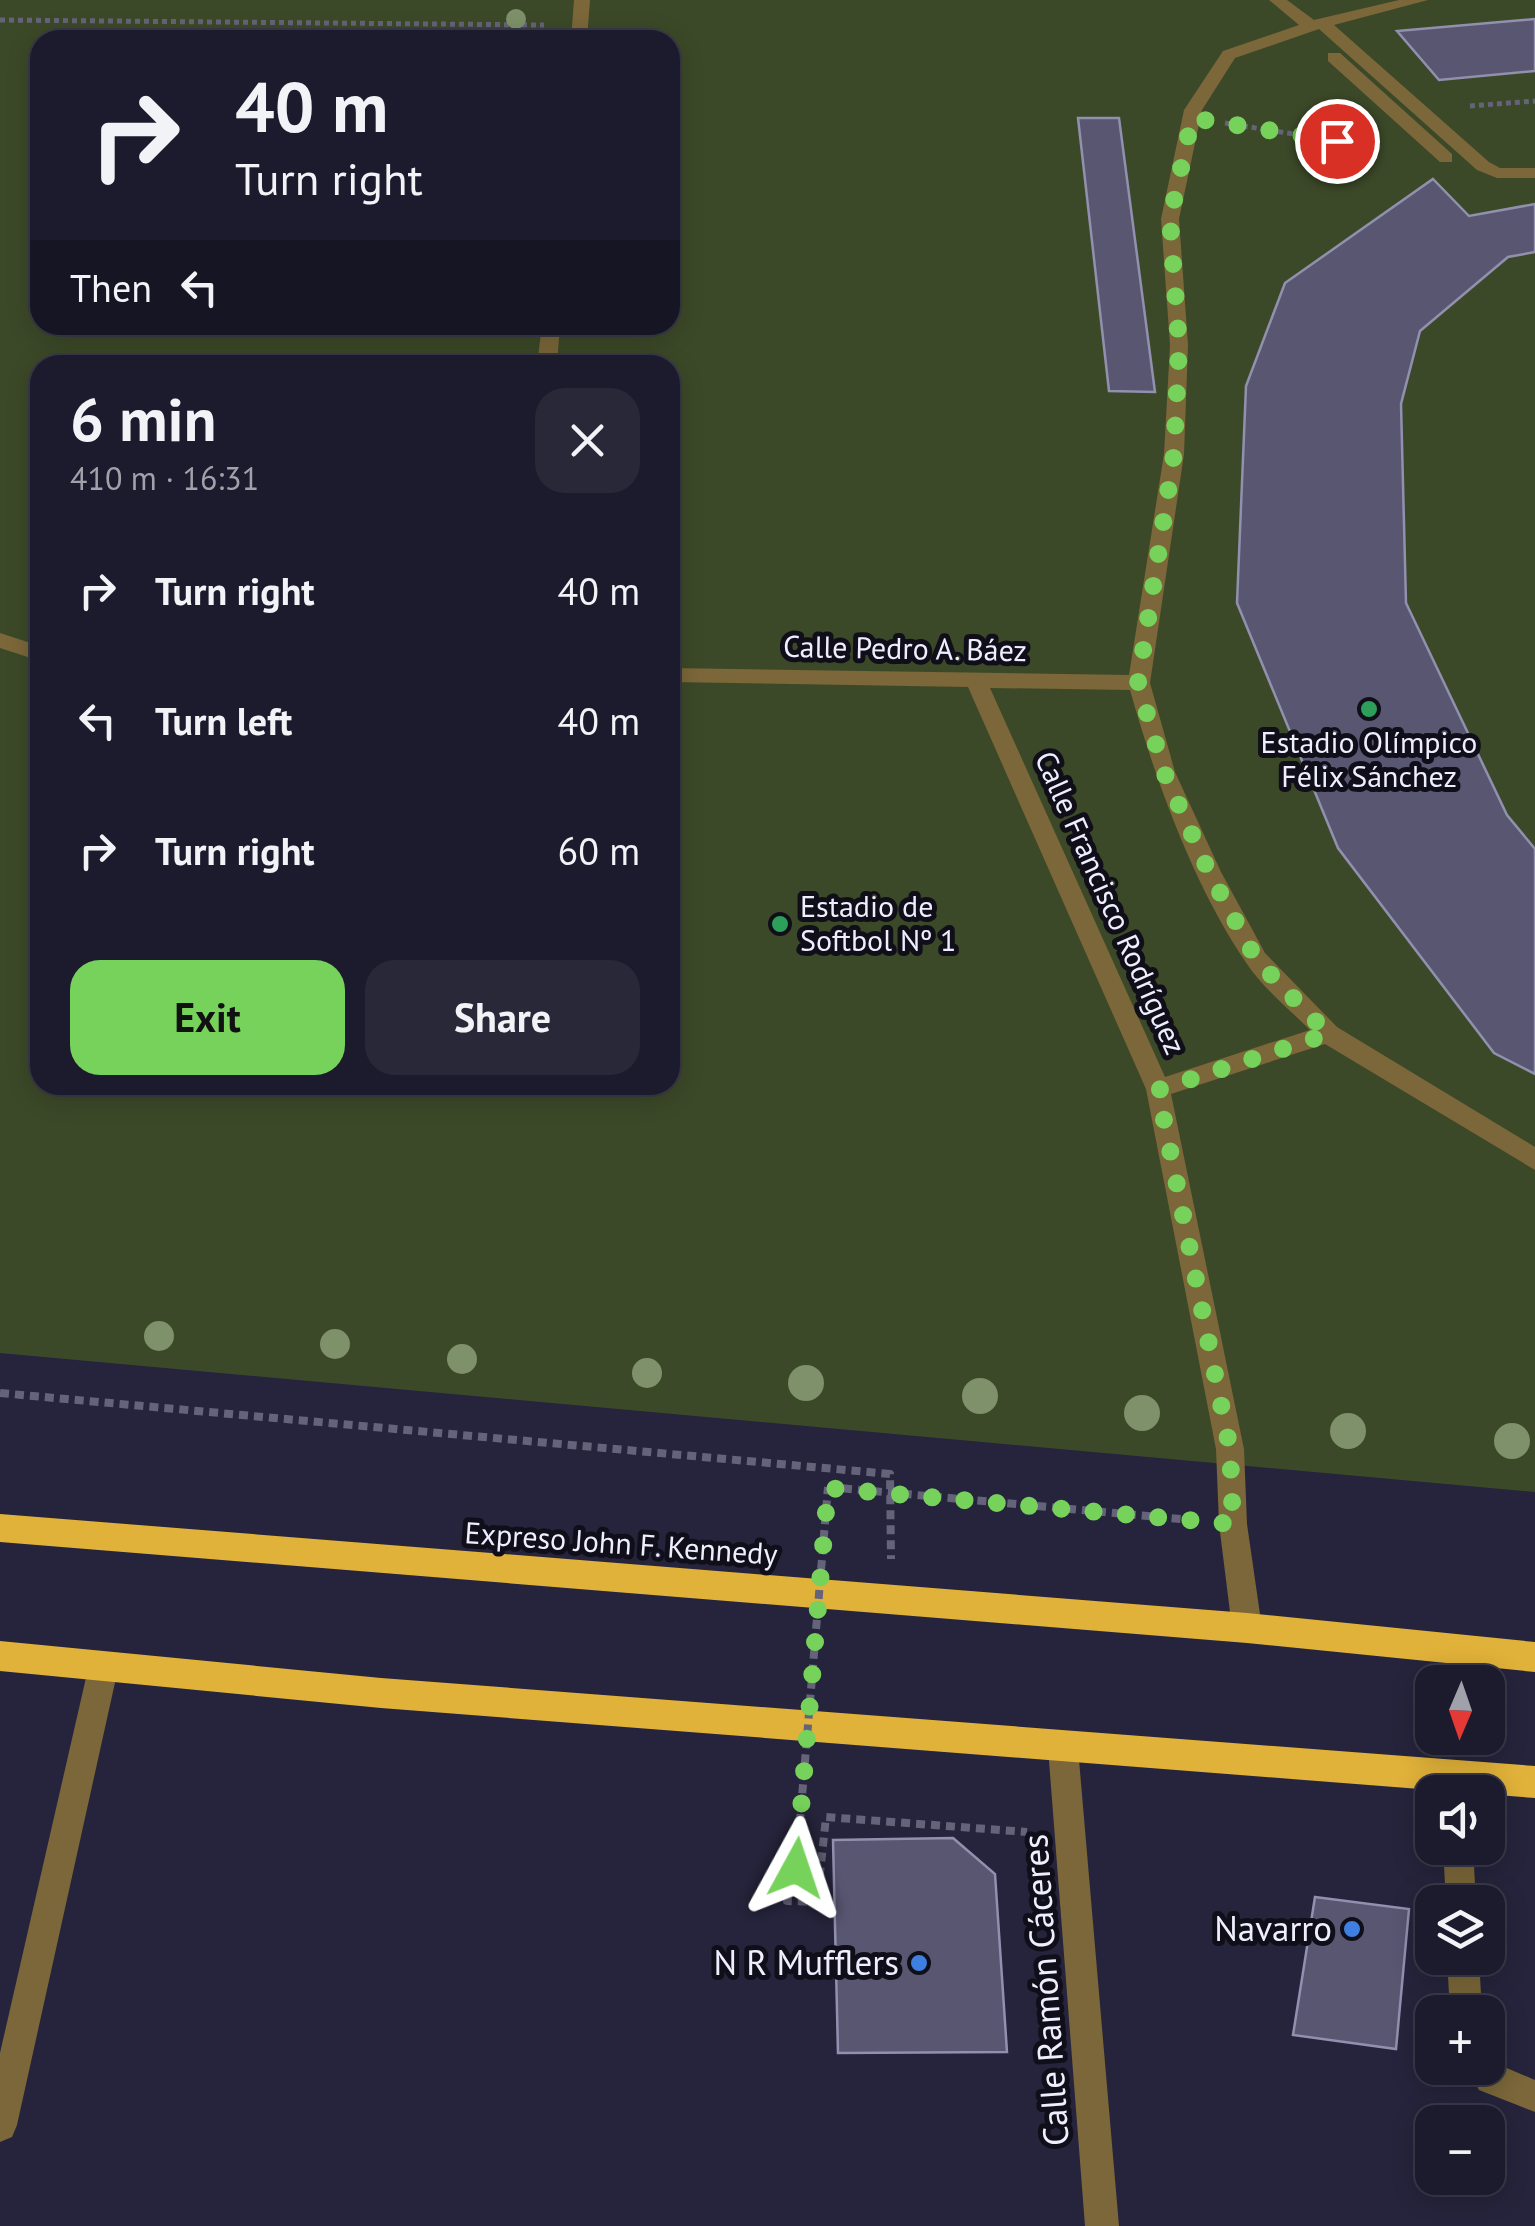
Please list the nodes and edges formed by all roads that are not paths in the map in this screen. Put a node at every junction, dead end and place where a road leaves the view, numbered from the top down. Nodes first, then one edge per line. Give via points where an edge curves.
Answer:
1 (582, 0) edge
2 (1277, 0) edge
3 (1420, 0) edge
4 (1313, 27) junction
5 (579, 30) edge
6 (1446, 158) road end
7 (1535, 173) edge
8 (0, 640) edge
9 (30, 650) edge
10 (680, 675) edge
11 (976, 681) junction
12 (1138, 683) junction
13 (1328, 1034) junction
14 (1158, 1090) junction
15 (1535, 1160) edge
16 (0, 1528) edge
17 (1248, 1628) junction
18 (0, 1656) edge
19 (1535, 1657) edge
20 (104, 1668) junction
21 (1063, 1748) junction
22 (1415, 1779) edge
23 (1505, 1782) edge
24 (1535, 1782) edge
25 (1505, 2084) edge
26 (1535, 2096) edge
27 (0, 2125) edge
28 (1102, 2226) edge

1 - 5 street
2 - 4 street
3 - 4 street
4 - 6 street
4 - 7 street via 1484,166
4 - 12 street via 1229,55 1192,118 1170,219 1179,346 1174,454
8 - 9 street
10 - 11 street, Calle Pedro A. Báez
11 - 12 street, Calle Pedro A. Báez
11 - 14 street, Calle Francisco Rodríguez
12 - 13 street via 1164,772 1237,924 1256,959
13 - 14 street
13 - 15 street
14 - 17 street, Calle Francisco Rodríguez via 1230,1449
16 - 17 highway, Expreso John F. Kennedy
17 - 19 highway, Expreso John F. Kennedy
18 - 20 highway
20 - 21 highway
20 - 27 street
21 - 22 highway
21 - 28 street, Calle Ramón Cáceres
23 - 24 highway
25 - 26 street

